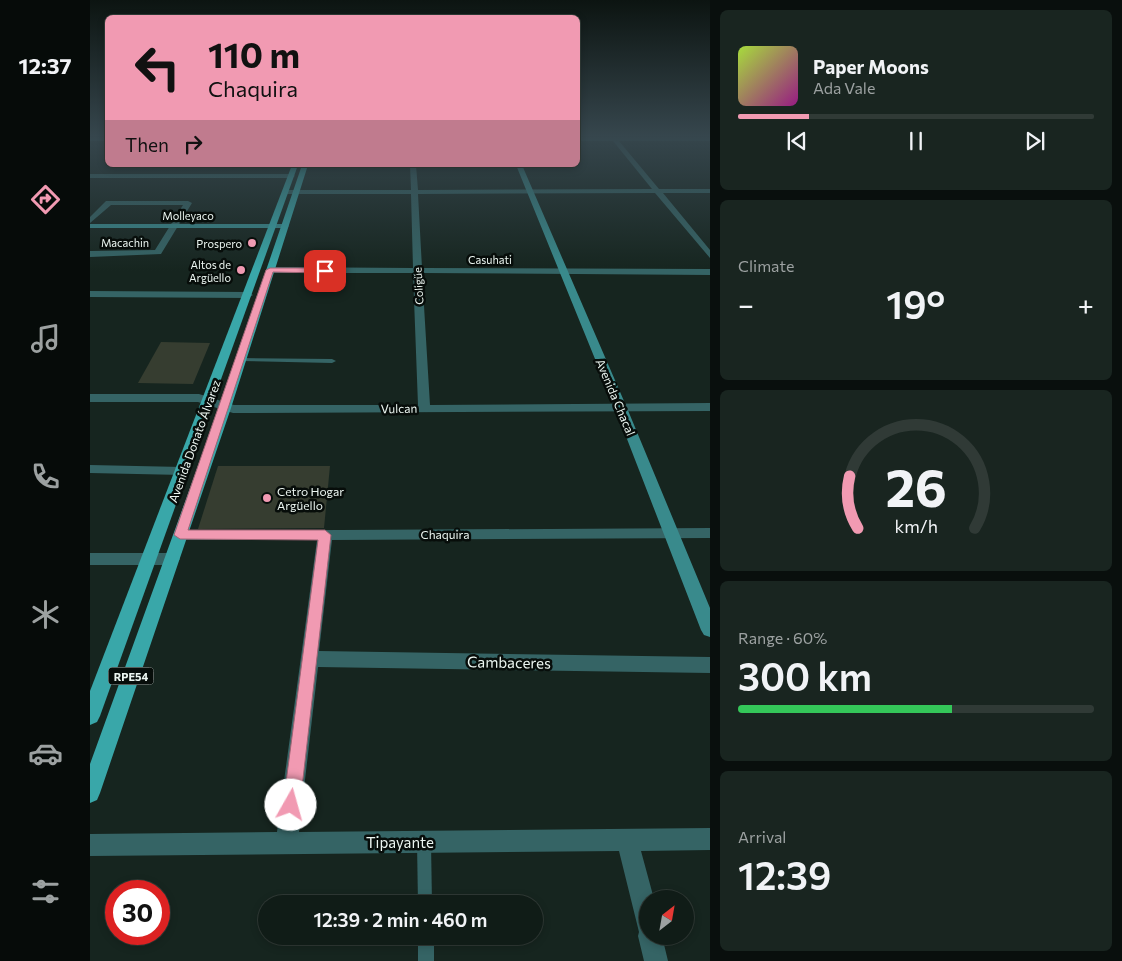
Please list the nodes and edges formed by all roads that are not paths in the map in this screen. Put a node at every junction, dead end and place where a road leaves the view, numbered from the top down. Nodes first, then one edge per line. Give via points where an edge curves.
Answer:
1 (290, 181) edge
2 (300, 181) edge
3 (414, 181) edge
4 (525, 181) edge
5 (648, 181) edge
6 (656, 191) junction
7 (710, 191) edge
8 (286, 192) junction
9 (296, 192) junction
10 (414, 192) junction
11 (530, 192) junction
12 (90, 221) edge
13 (90, 226) edge
14 (176, 226) junction
15 (279, 226) junction
16 (90, 254) edge
17 (710, 256) edge
18 (270, 270) junction
19 (417, 271) junction
20 (563, 272) junction
21 (710, 272) edge
22 (90, 294) edge
23 (248, 295) junction
24 (241, 360) junction
25 (332, 361) dead end
26 (90, 398) edge
27 (209, 400) junction
28 (225, 408) junction
29 (424, 408) junction
30 (621, 408) junction
31 (710, 408) edge
32 (90, 469) edge
33 (183, 471) junction
34 (671, 533) junction
35 (710, 533) edge
36 (180, 535) junction
37 (325, 535) junction
38 (90, 559) edge
39 (172, 559) junction
40 (149, 560) junction
41 (710, 630) edge
42 (309, 659) junction
43 (710, 665) edge
44 (90, 716) edge
45 (90, 793) edge
46 (710, 839) edge
47 (628, 841) junction
48 (287, 842) junction
49 (424, 842) junction
50 (90, 845) edge
51 (640, 890) edge
52 (425, 895) edge
53 (426, 945) edge
54 (652, 945) edge
55 (426, 961) edge
56 (656, 961) edge

1 - 8 main road, Avenida Donato Álvarez / RPE54
2 - 9 main road, Avenida Donato Álvarez / RPE54
3 - 10 street, Coligüe
4 - 11 main road, Avenida Chacal
5 - 6 street
6 - 7 street
6 - 11 street
6 - 17 street
8 - 9 street
8 - 15 main road, Avenida Donato Álvarez / RPE54
9 - 10 street
9 - 15 main road, Avenida Donato Álvarez / RPE54
10 - 11 street
10 - 19 street, Coligüe
11 - 20 main road, Avenida Chacal
12 - 14 street via 109,203 188,204
13 - 14 main road, Molleyaco
14 - 15 main road, Molleyaco
14 - 16 street, Macachin via 162,249 155,253
15 - 18 main road, Avenida Donato Álvarez / RPE54
15 - 23 main road, Avenida Donato Álvarez / RPE54
18 - 19 street, Casuhati
18 - 24 main road, Avenida Donato Álvarez / RPE54
19 - 20 street, Casuhati
19 - 29 street, Coligüe
20 - 21 street, Casuhati
20 - 30 main road, Avenida Chacal
22 - 23 street
23 - 27 main road, Avenida Donato Álvarez / RPE54
24 - 25 lane
24 - 28 main road, Avenida Donato Álvarez / RPE54
26 - 27 street, Vulcan
27 - 28 street, Vulcan
27 - 33 main road, Avenida Donato Álvarez / RPE54
28 - 29 street, Vulcan
28 - 36 main road, Avenida Donato Álvarez / RPE54
29 - 30 street, Vulcan
30 - 31 street, Vulcan
30 - 34 main road, Avenida Chacal
32 - 33 street
33 - 40 main road, Avenida Donato Álvarez / RPE54
34 - 35 street, Chaquira
34 - 37 street, Chaquira
34 - 41 main road, Avenida Chacal
36 - 37 street, Chaquira
36 - 39 main road, Avenida Donato Álvarez / RPE54
37 - 42 street
38 - 40 street
39 - 40 street
39 - 45 main road, Avenida Donato Álvarez / RPE54
40 - 44 main road, Avenida Donato Álvarez / RPE54
42 - 43 street, Cambaceres
42 - 48 street
46 - 47 street, Tipayante
47 - 49 street, Tipayante
47 - 51 street
48 - 49 street, Tipayante
48 - 50 street, Tipayante
49 - 52 lane
53 - 55 lane
54 - 56 street

